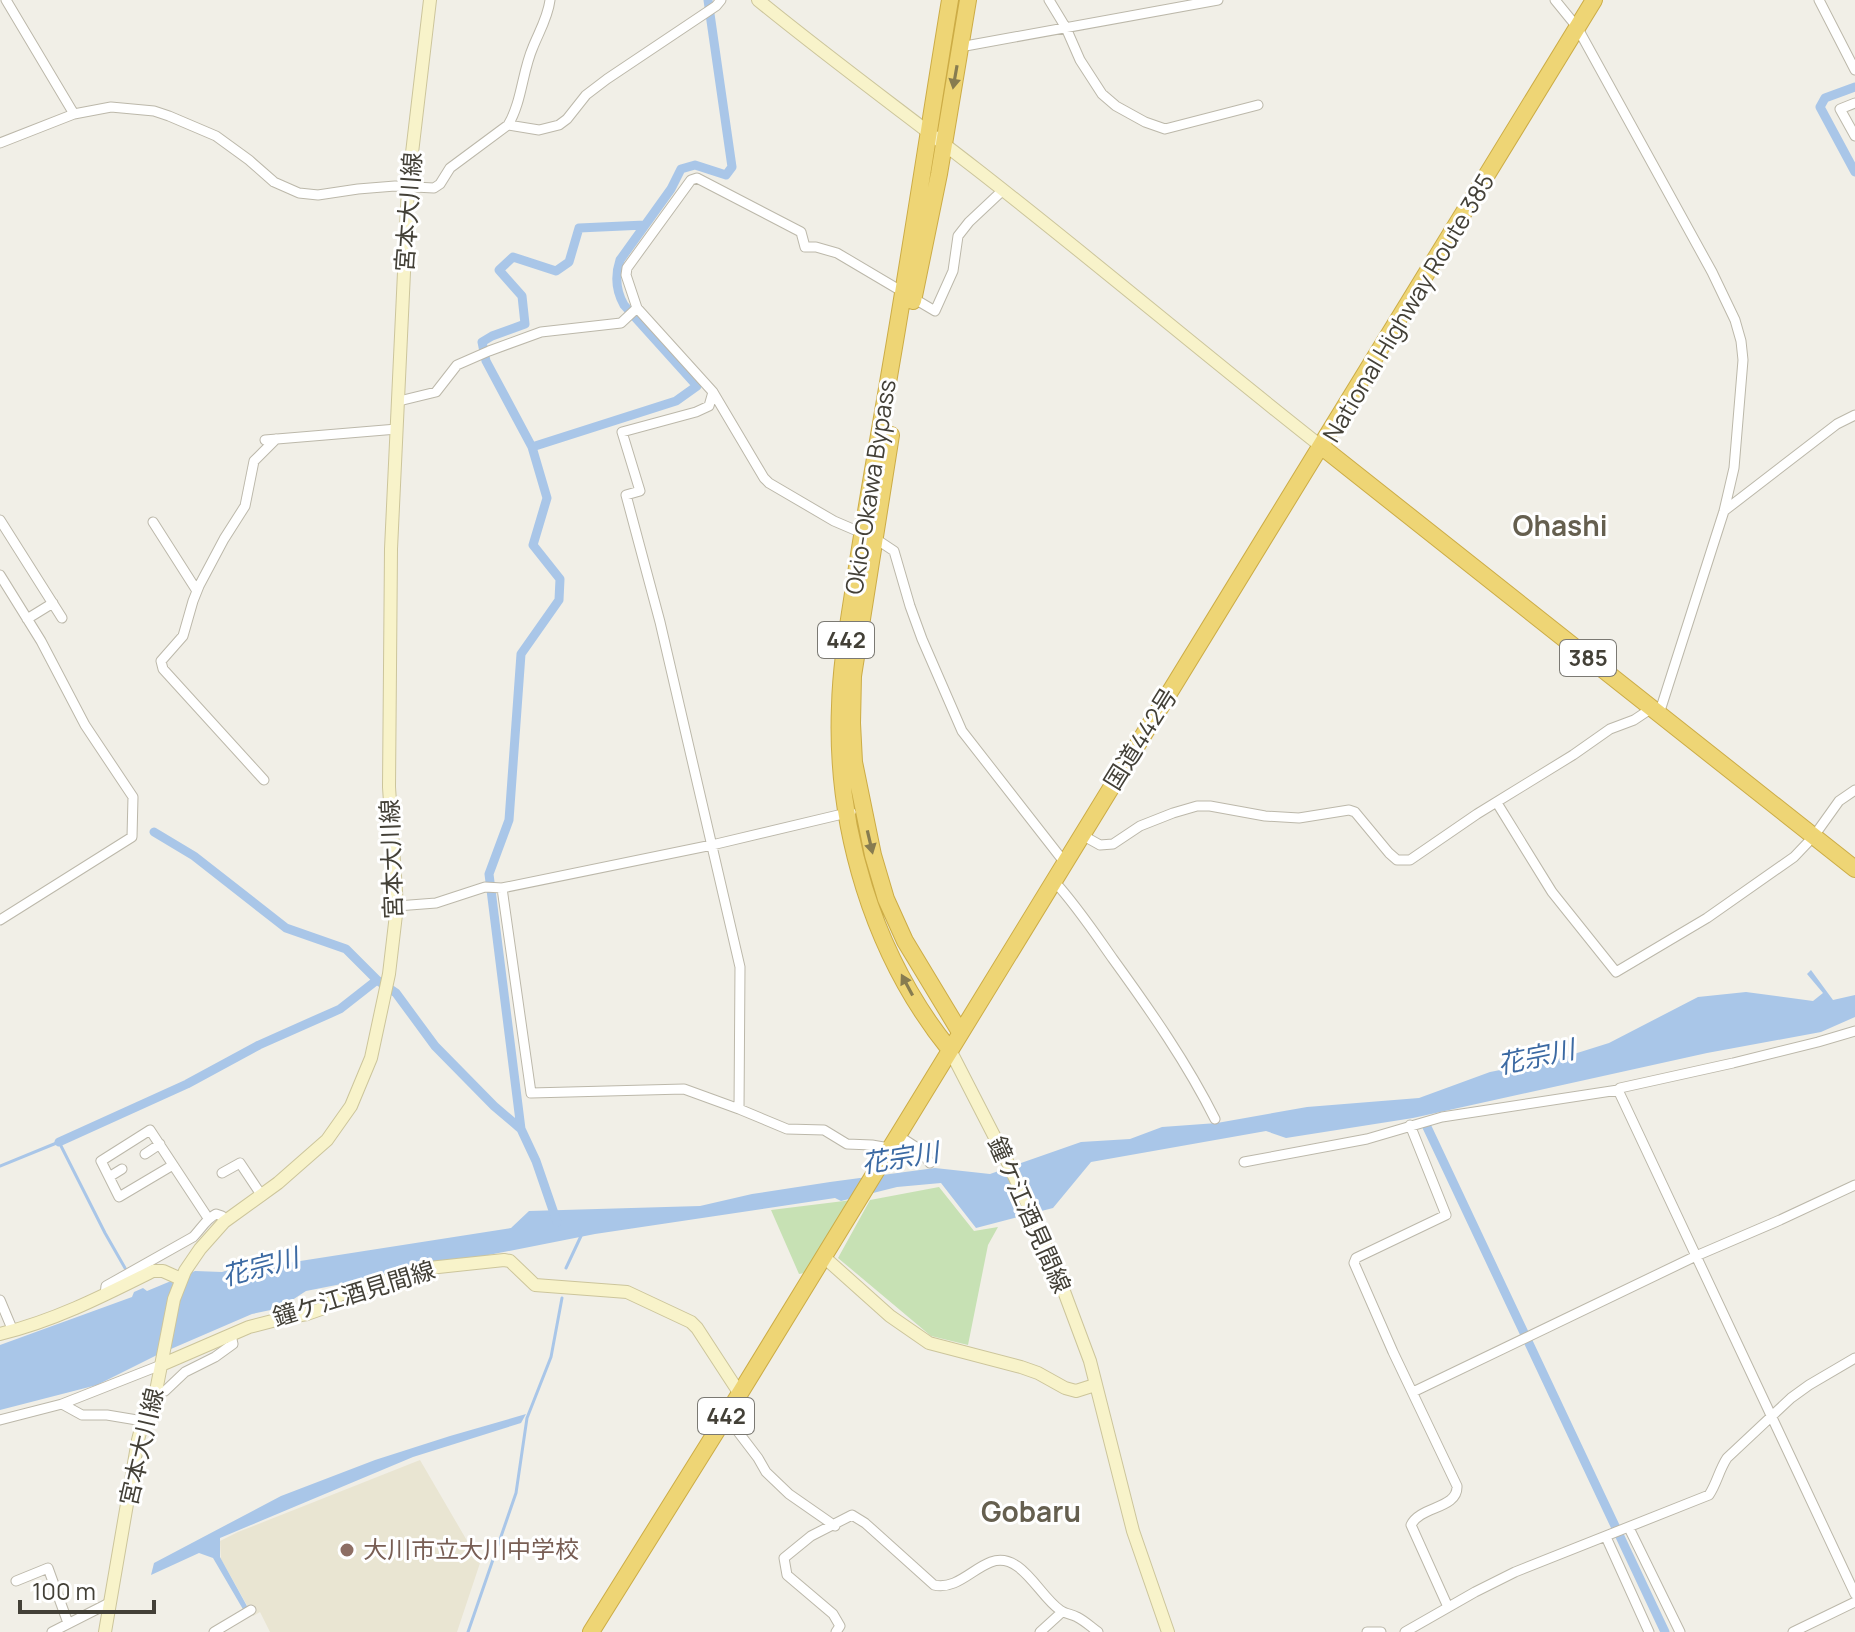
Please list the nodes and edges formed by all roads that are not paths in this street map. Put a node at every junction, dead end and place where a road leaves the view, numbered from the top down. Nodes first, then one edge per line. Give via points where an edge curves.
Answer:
1 (6, 0) edge
2 (430, 0) edge
3 (550, 0) edge
4 (758, 0) edge
5 (950, 0) edge
6 (968, 0) edge
7 (1049, 0) edge
8 (1218, 0) edge
9 (1555, 0) edge
10 (1594, 0) edge
11 (1819, 0) edge
12 (718, 3) edge
13 (1577, 27) junction
14 (1066, 28) junction
15 (960, 47) junction
16 (1855, 70) edge
17 (1855, 103) edge
18 (1258, 105) dead end
19 (74, 114) junction
20 (508, 125) junction
21 (928, 132) junction
22 (1855, 136) edge
23 (0, 143) edge
24 (944, 144) junction
25 (932, 170) junction
26 (408, 187) junction
27 (1002, 191) junction
28 (908, 295) junction
29 (633, 311) junction
30 (713, 392) junction
31 (399, 401) junction
32 (1855, 415) edge
33 (397, 429) junction
34 (1322, 447) junction
35 (1724, 511) junction
36 (0, 520) edge
37 (153, 522) dead end
38 (869, 537) junction
39 (0, 575) edge
40 (197, 591) junction
41 (40, 611) junction
42 (62, 618) dead end
43 (1655, 711) junction
44 (264, 780) dead end
45 (1855, 790) edge
46 (1497, 803) junction
47 (863, 810) junction
48 (845, 814) junction
49 (1082, 835) junction
50 (1814, 836) junction
51 (712, 845) junction
52 (1065, 863) junction
53 (1854, 868) edge
54 (1054, 881) junction
55 (494, 888) junction
56 (397, 906) junction
57 (0, 920) edge
58 (1855, 1031) edge
59 (960, 1032) junction
60 (945, 1059) junction
61 (1618, 1090) junction
62 (739, 1109) junction
63 (1215, 1119) dead end
64 (1410, 1125) junction
65 (893, 1142) junction
66 (160, 1144) junction
67 (145, 1154) dead end
68 (1244, 1162) dead end
69 (930, 1163) dead end
70 (173, 1165) junction
71 (122, 1169) dead end
72 (222, 1173) dead end
73 (109, 1177) junction
74 (1855, 1185) edge
75 (262, 1196) junction
76 (208, 1218) junction
77 (224, 1222) junction
78 (1696, 1256) junction
79 (824, 1257) junction
80 (180, 1276) junction
81 (105, 1295) junction
82 (0, 1300) edge
83 (7, 1333) edge
84 (231, 1335) junction
85 (1855, 1358) edge
86 (162, 1362) junction
87 (1095, 1385) junction
88 (165, 1391) dead end
89 (1413, 1392) junction
90 (740, 1394) junction
91 (62, 1404) junction
92 (726, 1416) junction
93 (1771, 1418) junction
94 (0, 1420) edge
95 (143, 1421) junction
96 (835, 1526) junction
97 (1618, 1532) junction
98 (16, 1581) dead end
99 (1855, 1594) edge
100 (111, 1602) junction
101 (1855, 1602) edge
102 (1448, 1607) junction
103 (247, 1612) dead end
104 (1062, 1612) junction
105 (68, 1623) junction
106 (52, 1632) edge
107 (105, 1632) edge
108 (214, 1632) edge
109 (591, 1632) edge
110 (836, 1632) edge
111 (1040, 1632) edge
112 (1098, 1632) edge
113 (1168, 1632) edge
114 (1367, 1632) edge
115 (1381, 1632) edge
116 (1405, 1632) edge
117 (1649, 1632) edge
118 (1680, 1632) edge
119 (1793, 1632) edge

1 - 19 street
2 - 26 main road, 宮本大川線
3 - 20 street
4 - 21 main road
5 - 21 highway, Okio-Okawa Bypass / 442
6 - 15 highway, Okio-Okawa Bypass / 442
7 - 14 street
8 - 14 street
9 - 13 street
10 - 13 highway, National Highway Route 385
11 - 16 street
12 - 20 street via 586,95 559,125 539,130
13 - 34 highway, National Highway Route 385
13 - 35 street via 1735,320 1743,360 1734,468
14 - 15 street
14 - 18 street via 1102,94 1157,127
15 -> 24 highway, Okio-Okawa Bypass / 442
17 - 22 street via 1840,109
19 - 23 street
19 - 26 street via 111,107 158,112 216,136 274,182 299,193
20 - 26 street via 450,168 434,188
21 - 24 main road
21 - 25 highway, Okio-Okawa Bypass / 442
24 - 25 highway, Okio-Okawa Bypass / 442
24 - 27 main road
25 - 28 highway, Okio-Okawa Bypass / 442
26 - 31 main road, 宮本大川線
27 - 28 street via 958,236 953,271 935,311
27 - 34 main road
28 - 29 street via 829,249 805,247 801,232 697,178 627,268
28 - 38 highway, Okio-Okawa Bypass / 442
29 - 30 street
29 - 31 street via 621,323 541,332 489,351 457,365 436,392
30 - 38 street via 769,483
30 - 51 street via 709,406 696,412 622,432 640,491 626,495
31 - 33 main road, 宮本大川線
32 - 35 street
33 - 40 street via 271,439 254,461 245,506
33 - 56 main road, 宮本大川線 via 389,757
34 - 43 highway, National Highway Route 385 / 385
34 - 49 highway, 国道442号 / 442
35 - 43 street
36 - 41 street
37 - 40 street
38 - 47 highway, Okio-Okawa Bypass / 442 via 853,676 854,762
38 - 48 highway, Okio-Okawa Bypass / 442 via 846,636 840,707
38 - 52 street via 894,551 922,639 962,731
39 - 41 street
40 - 44 street via 183,636 161,661 163,669
41 - 42 street
41 - 57 street via 41,641 85,725 133,797 132,837
43 - 46 street via 1610,729
43 - 50 highway, National Highway Route 385 / 385
45 - 50 street via 1839,801
46 - 49 street via 1402,861 1349,810 1299,818 1197,806 1140,826 1113,844 1100,845
46 - 50 street via 1552,892 1616,972 1756,885
47 - 48 street
47 -> 59 highway, Okio-Okawa Bypass / 442 via 886,899
48 - 51 street
60 -> 48 highway, Okio-Okawa Bypass / 442 via 888,948
49 - 52 highway, 国道442号 / 442
50 - 53 highway, National Highway Route 385 / 385
51 - 55 street
51 - 62 street via 740,967
52 - 54 highway, 国道442号 / 442
54 - 59 highway, 国道442号 / 442
54 - 63 street via 1142,999
55 - 56 street via 436,903
55 - 62 street via 531,1093 684,1089
56 - 75 main road, 宮本大川線 via 371,1058 351,1106 327,1140
58 - 61 street
59 - 60 highway, 442
60 - 65 highway, 442
60 - 87 main road, 鐘ケ江酒見間線 via 1006,1159 1035,1220
61 - 64 street
61 - 78 street
62 - 65 street via 787,1129 824,1130 847,1144
64 - 68 street via 1367,1139
64 - 89 street via 1446,1215 1354,1263
65 - 69 street via 919,1149
65 - 79 highway, 442
66 - 67 street
66 - 70 street
66 - 73 street via 150,1130 101,1161
70 - 73 street via 119,1197
70 - 76 street
71 - 73 street
72 - 75 street via 240,1163
74 - 78 street
75 - 77 main road, 宮本大川線
76 - 77 street via 216,1214
76 - 81 street via 193,1237 106,1286
77 - 80 main road, 宮本大川線
78 - 89 street
78 - 93 street
79 - 87 main road via 929,1343 1021,1367 1076,1391
79 - 90 highway, 442
80 - 81 main road via 153,1271
80 - 86 main road, 宮本大川線
81 - 83 main road
82 - 83 street
84 - 86 main road, 鐘ケ江酒見間線
84 - 88 street via 233,1344 185,1372
84 - 90 main road, 鐘ケ江酒見間線 via 307,1314 327,1307 339,1295 429,1268 504,1260 535,1285 627,1292 691,1322
85 - 93 street via 1809,1385
86 - 91 street
86 - 95 main road, 宮本大川線
87 - 113 main road, 鐘ケ江酒見間線 via 1133,1531
89 - 102 street via 1457,1486 1453,1499 1418,1515 1411,1525
90 - 92 highway, 442
91 - 94 street
91 - 95 street via 82,1415
92 - 96 street via 766,1472
92 - 109 highway, 442
93 - 97 street via 1727,1458 1709,1495
93 - 99 street
95 - 100 main road, 宮本大川線
96 - 104 street via 852,1515 861,1520 939,1586 992,1562 1012,1562
96 - 110 street via 811,1536 784,1558 787,1575 833,1614 840,1626
97 - 102 street via 1515,1572
97 - 117 street
97 - 118 street
98 - 105 street via 48,1568
100 - 105 street
100 - 107 main road, 宮本大川線
101 - 119 street
102 - 116 street
103 - 108 street
104 - 111 street
104 - 112 street
105 - 106 street
114 - 115 street

